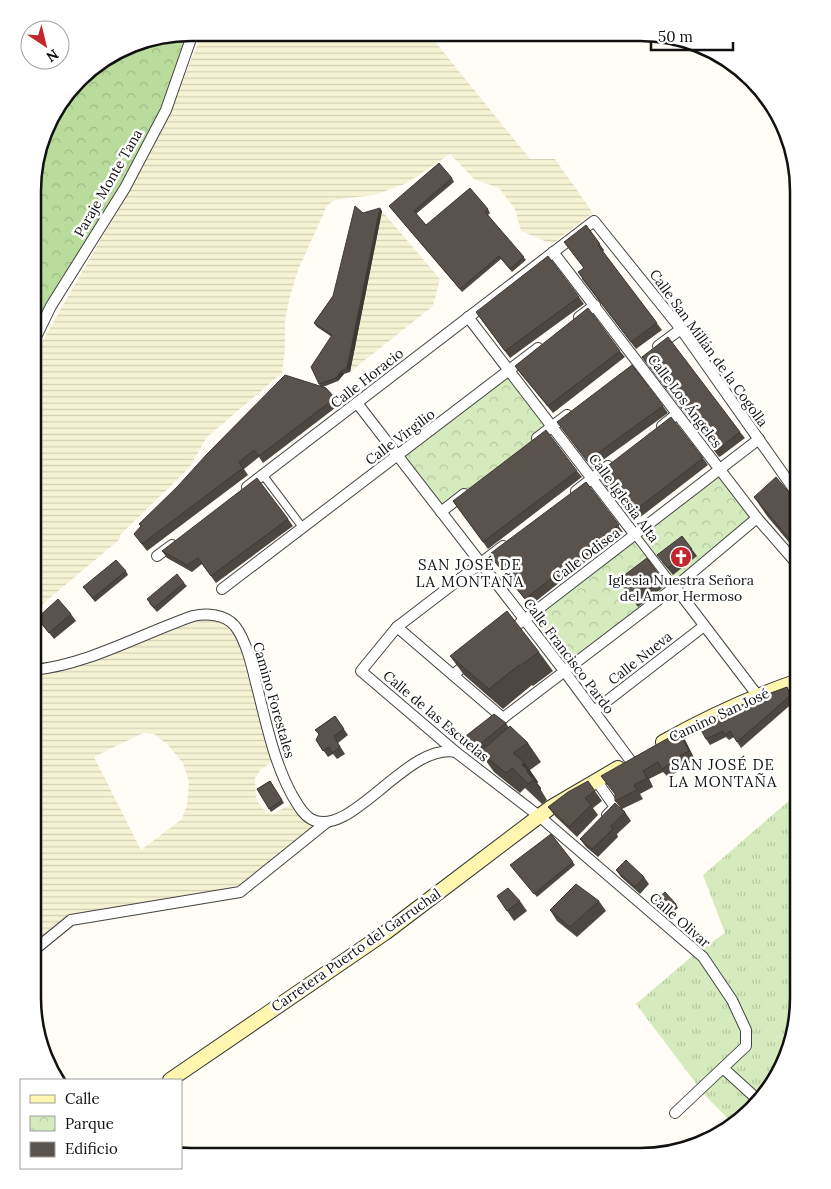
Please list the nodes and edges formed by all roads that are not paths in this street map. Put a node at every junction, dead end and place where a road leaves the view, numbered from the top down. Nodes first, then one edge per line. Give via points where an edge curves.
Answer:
1 (190, 41) edge
2 (594, 221) joint
3 (554, 252) junction
4 (594, 305) junction
5 (468, 317) junction
6 (571, 323) edge
7 (41, 327) edge
8 (681, 329) junction
9 (548, 341) edge
10 (641, 359) junction
11 (509, 370) junction
12 (357, 403) junction
13 (576, 409) edge
14 (677, 414) junction
15 (552, 427) junction
16 (654, 431) edge
17 (759, 439) junction
18 (530, 444) edge
19 (398, 456) junction
20 (616, 461) edge
21 (720, 469) junction
22 (263, 475) junction
23 (592, 478) junction
24 (790, 488) edge
25 (471, 489) edge
26 (241, 492) edge
27 (570, 495) edge
28 (441, 512) junction
29 (760, 515) junction
30 (303, 528) junction
31 (635, 535) junction
32 (180, 539) edge
33 (510, 541) edge
34 (790, 554) edge
35 (157, 556) dead end
36 (481, 563) junction
37 (675, 587) junction
38 (222, 590) dead end
39 (524, 619) junction
40 (704, 626) junction
41 (397, 627) junction
42 (508, 632) edge
43 (477, 656) edge
44 (41, 669) edge
45 (565, 672) junction
46 (453, 674) junction
47 (789, 684) edge
48 (758, 696) junction
49 (594, 711) junction
50 (503, 718) junction
51 (480, 735) edge
52 (461, 750) junction
53 (630, 760) junction
54 (493, 764) edge
55 (482, 773) junction
56 (596, 780) junction
57 (539, 816) junction
58 (602, 821) edge
59 (328, 822) junction
60 (41, 944) edge
61 (723, 1068) junction
62 (171, 1079) edge
63 (754, 1096) edge
64 (676, 1113) dead end

1 - 7 street, Paraje Monte Tana via 166,110 125,188
2 - 3 street, Calle Horacio
2 - 8 street, Calle San Millán de la Cogolla
3 - 4 street, Calle Los Ángeles
3 - 5 street, Calle Horacio
4 - 6 street
4 - 10 street, Calle Los Ángeles
5 - 11 street, Calle Iglesia Alta
5 - 12 street, Calle Horacio
8 - 10 street
8 - 17 street, Calle San Millán de la Cogolla
9 - 11 street, Calle Virgilio
10 - 14 street, Calle Los Ángeles
11 - 15 street, Calle Iglesia Alta
11 - 19 street, Calle Virgilio
12 - 19 street, Calle Francisco Pardo
12 - 22 street, Calle Horacio
13 - 15 street
14 - 16 street
14 - 21 street, Calle Los Ángeles
15 - 18 street
15 - 23 street, Calle Iglesia Alta
17 - 21 street, Calle Odisea
17 - 24 street, Calle San Millán de la Cogolla
19 - 28 street, Calle Francisco Pardo
19 - 30 street, Calle Virgilio
20 - 23 street
21 - 29 street, Calle Los Ángeles
21 - 31 street, Calle Odisea
22 - 26 street, Calle Horacio
22 - 30 street
23 - 27 street
23 - 31 street, Calle Iglesia Alta
25 - 28 street
28 - 36 street, Calle Francisco Pardo
29 - 34 street, Calle Los Ángeles
29 - 37 street
30 - 38 street, Calle Virgilio
31 - 37 street, Calle Iglesia Alta
31 - 39 street, Calle Odisea
32 - 35 street
33 - 36 street
36 - 39 street, Calle Francisco Pardo
36 - 41 street
37 - 40 street, Calle Iglesia Alta
37 - 45 street
39 - 42 street, Calle Odisea
39 - 45 street, Calle Francisco Pardo
40 - 48 street, Calle Iglesia Alta
40 - 49 street, Calle Nueva
41 - 46 street
41 - 52 street, Calle de las Escuelas via 361,671
43 - 46 street
44 - 59 street, Camino Forestales via 75,662 193,616 204,614 227,620 235,626 248,652 276,760 285,782 304,814
45 - 49 street, Calle Francisco Pardo
45 - 50 street
46 - 50 street
47 - 48 main road, Camino San José
48 - 53 main road, Camino San José via 704,720
49 - 53 street, Calle Francisco Pardo
50 - 51 street
52 - 55 street, Calle de las Escuelas
52 - 59 street via 430,755 346,814
53 - 56 main road, Camino San José
54 - 55 street
55 - 57 street, Calle de las Escuelas
56 - 57 main road, Camino San José
56 - 58 street via 615,807
57 - 61 street, Calle Olivar via 579,845 703,958 732,1000 746,1030 746,1046
57 - 62 main road, Carretera Puerto del Garruchal via 385,933
59 - 60 street via 240,892 71,920
61 - 63 street
61 - 64 street, Calle Olivar

